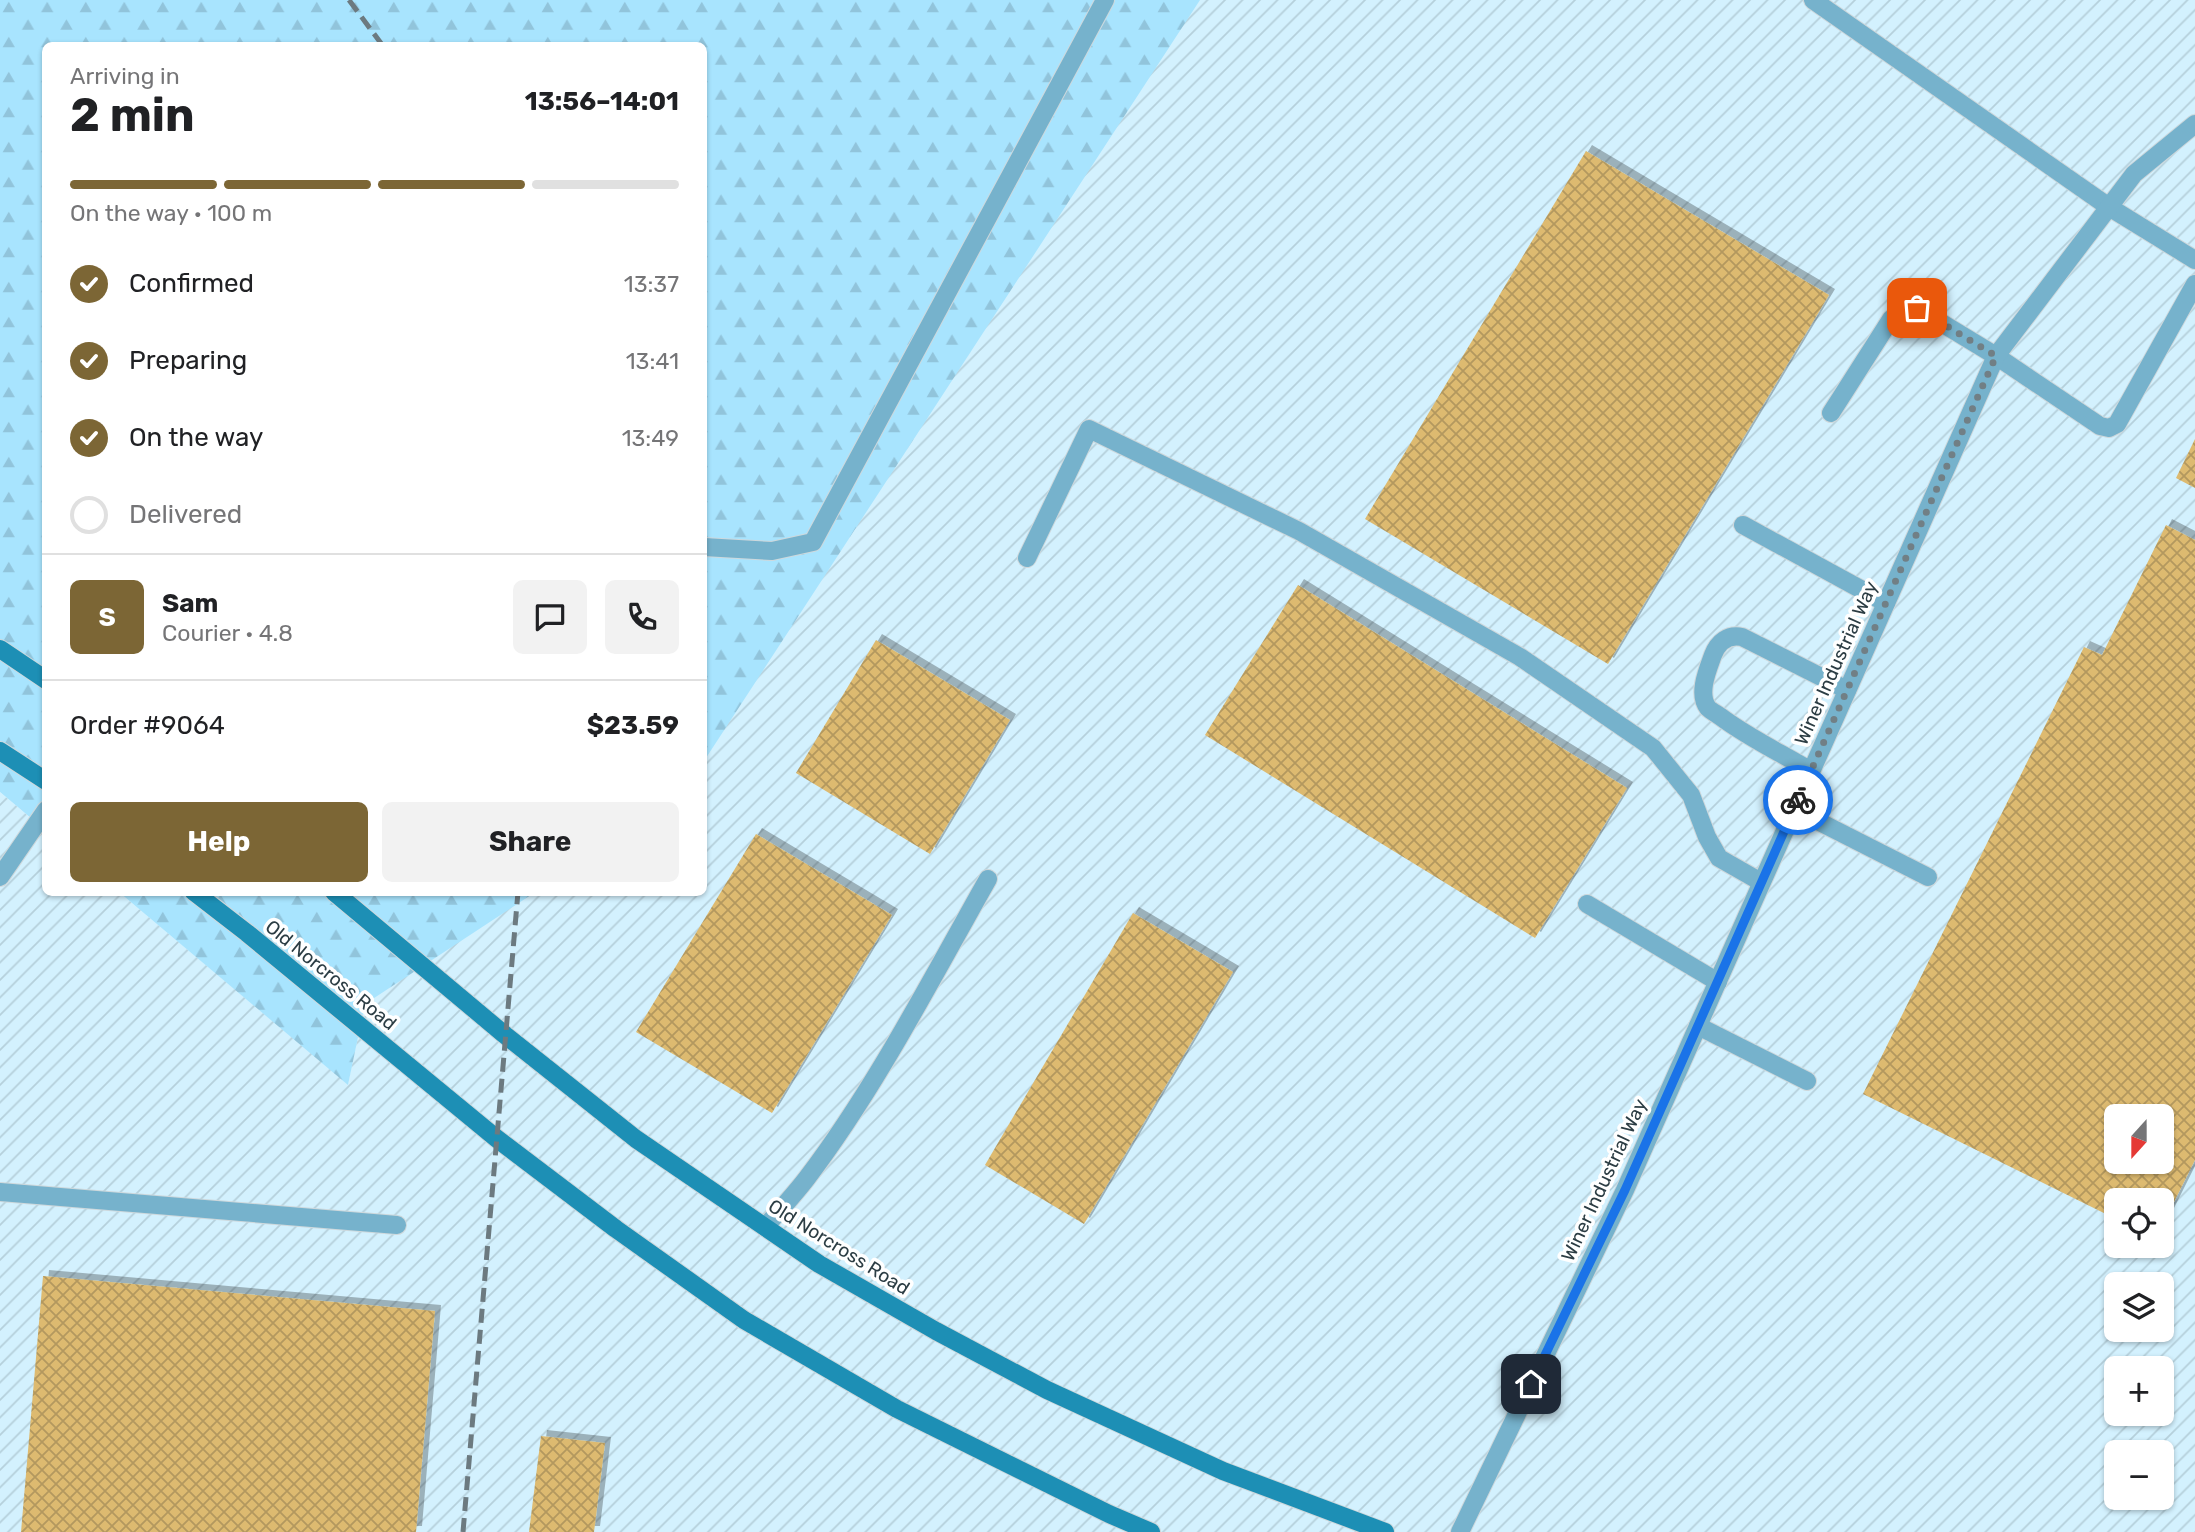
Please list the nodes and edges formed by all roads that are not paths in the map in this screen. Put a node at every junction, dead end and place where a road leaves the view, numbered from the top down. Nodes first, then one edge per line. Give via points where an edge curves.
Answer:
1 (1105, 0) edge
2 (1813, 0) edge
3 (2195, 124) edge
4 (2109, 206) junction
5 (2195, 260) edge
6 (2195, 284) edge
7 (1996, 356) junction
8 (1831, 413) dead end
9 (1743, 525) dead end
10 (707, 547) edge
11 (1027, 558) dead end
12 (1886, 603) junction
13 (0, 649) edge
14 (42, 677) edge
15 (1847, 690) junction
16 (0, 751) edge
17 (1811, 771) junction
18 (42, 778) edge
19 (1794, 809) junction
20 (42, 816) edge
21 (0, 877) edge
22 (1928, 877) dead end
23 (988, 878) dead end
24 (1762, 883) junction
25 (199, 896) edge
26 (339, 896) edge
27 (1587, 904) dead end
28 (1718, 982) junction
29 (1698, 1026) junction
30 (1807, 1081) dead end
31 (0, 1192) edge
32 (397, 1225) dead end
33 (765, 1227) junction
34 (1151, 1532) edge
35 (1385, 1532) edge
36 (1460, 1532) edge

1 - 10 street via 813,542 772,551
2 - 4 street
3 - 4 street, Winer Industrial Way via 2134,174
4 - 5 street
4 - 7 street, Winer Industrial Way
6 - 7 street via 2117,424 2109,428
7 - 8 street via 1917,308 1905,308 1891,319
7 - 12 street, Winer Industrial Way
9 - 12 street
11 - 24 street via 1089,429 1300,531 1520,657 1653,748 1691,795 1719,858
12 - 15 street, Winer Industrial Way
13 - 14 main road
15 - 17 street, Winer Industrial Way
15 - 17 street via 1742,637 1723,639 1715,650 1703,691 1707,707
16 - 18 main road
17 - 19 street, Winer Industrial Way
19 - 22 street
19 - 24 street, Winer Industrial Way
20 - 21 street
23 - 33 street via 850,1115 807,1179
24 - 28 street, Winer Industrial Way
25 - 34 main road, Old Norcross Road via 496,1138 744,1320 897,1409
26 - 33 main road, Old Norcross Road via 636,1139
27 - 28 street
28 - 29 street, Winer Industrial Way
29 - 30 street
29 - 36 street, Winer Industrial Way via 1625,1190
31 - 32 street
33 - 35 main road, Old Norcross Road via 819,1264 1047,1390 1223,1471

